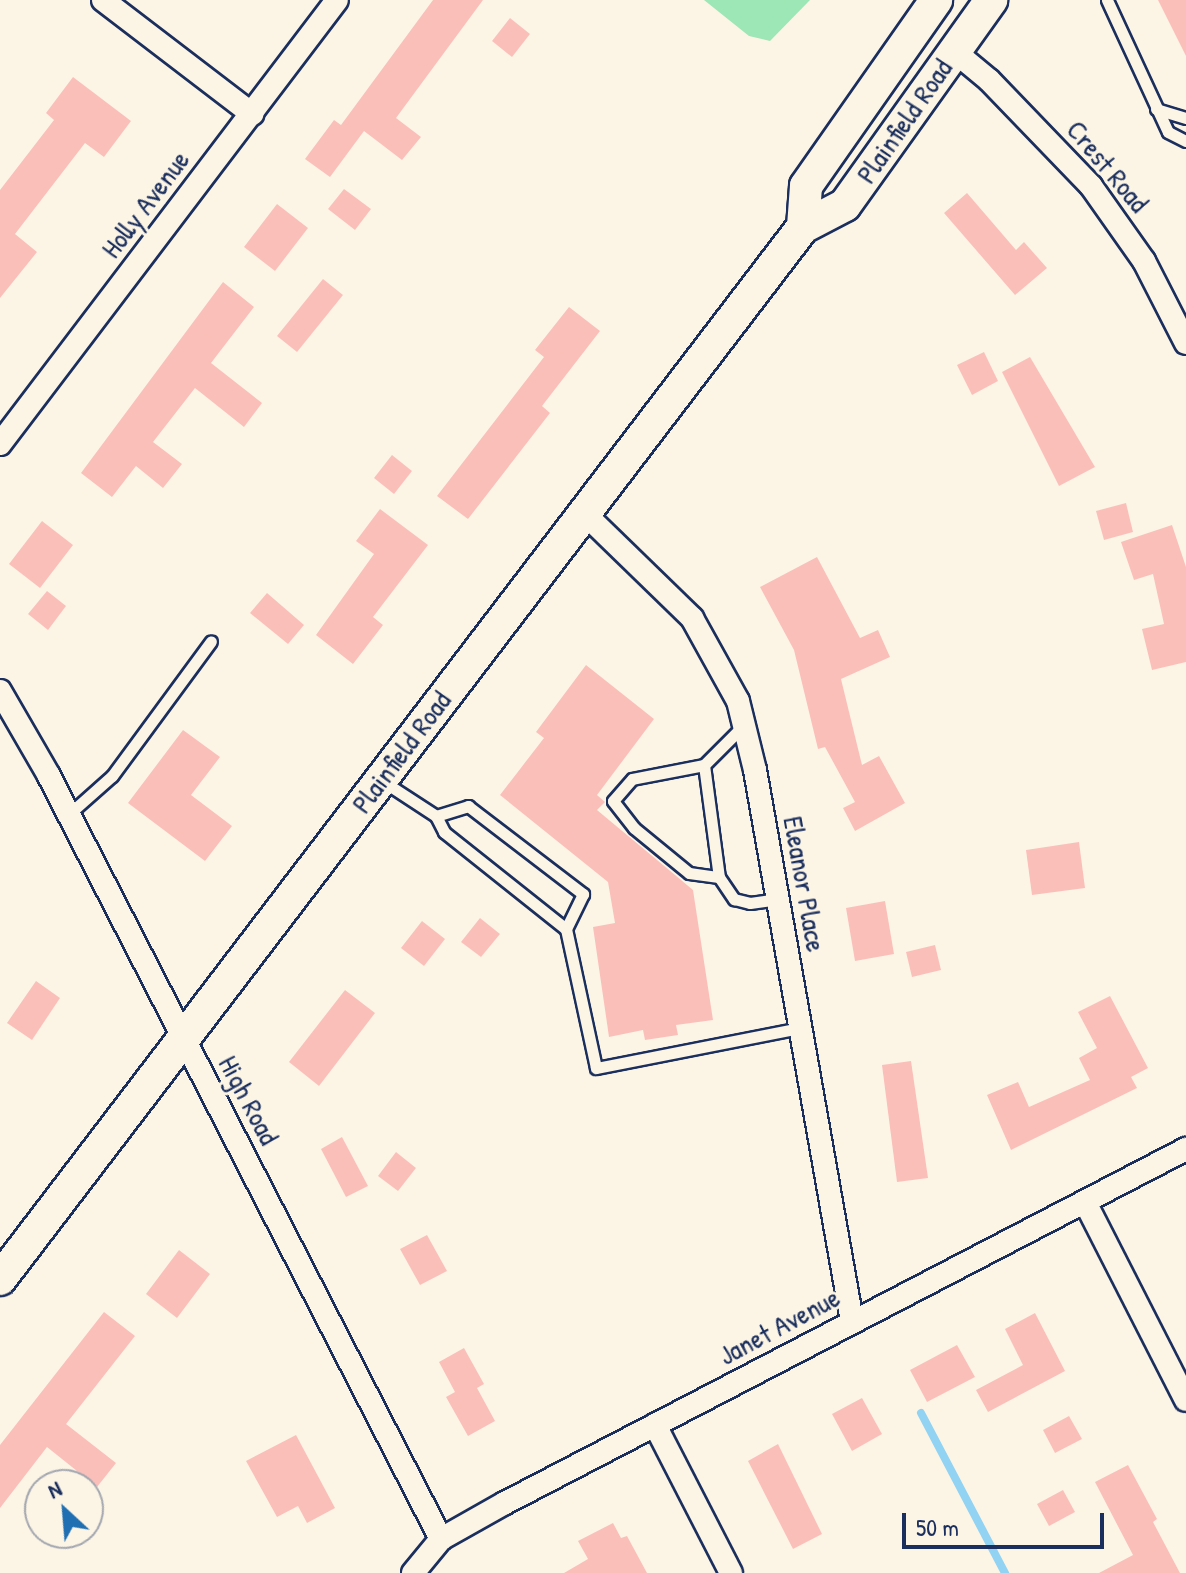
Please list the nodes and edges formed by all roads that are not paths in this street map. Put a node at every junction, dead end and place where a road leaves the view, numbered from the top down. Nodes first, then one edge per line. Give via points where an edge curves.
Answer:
1 (103, 0) edge
2 (337, 0) edge
3 (936, 0) edge
4 (991, 0) edge
5 (1107, 0) edge
6 (954, 51) junction
7 (1156, 109) junction
8 (252, 114) junction
9 (1186, 118) edge
10 (1186, 141) edge
11 (803, 227) junction
12 (1186, 343) edge
13 (0, 444) edge
14 (584, 513) junction
15 (211, 641) dead end
16 (0, 691) edge
17 (745, 724) junction
18 (704, 765) junction
19 (380, 779) junction
20 (69, 814) junction
21 (436, 816) junction
22 (719, 877) junction
23 (777, 899) junction
24 (566, 929) junction
25 (800, 1028) junction
26 (183, 1038) junction
27 (1186, 1149) edge
28 (1085, 1202) junction
29 (0, 1279) edge
30 (852, 1321) junction
31 (1186, 1400) edge
32 (655, 1425) junction
33 (441, 1539) junction
34 (413, 1573) edge
35 (731, 1573) edge

1 - 8 street
2 - 8 street, Holly Avenue
3 - 11 main road, Plainfield Road via 806,186
4 - 6 main road, Plainfield Road
5 - 7 lane
6 - 11 main road, Plainfield Road via 845,205
6 - 12 street, Crest Road via 1091,186 1144,261
7 - 9 lane
7 - 10 lane via 1168,132
8 - 13 street, Holly Avenue
11 - 14 main road, Plainfield Road
14 - 17 street, Eleanor Place via 692,618 717,656
14 - 19 main road, Plainfield Road
15 - 20 lane via 112,776
16 - 20 street, High Road
17 - 18 lane
17 - 23 street, Eleanor Place
18 - 22 lane
18 - 22 lane via 632,779 613,801 634,828 689,873
19 - 21 lane
19 - 26 main road, Plainfield Road
20 - 26 street, High Road
21 - 24 lane via 444,832
21 - 24 lane via 468,806 583,894
22 - 23 lane via 734,899
23 - 25 street, Eleanor Place
24 - 25 lane via 596,1068
25 - 30 street, Eleanor Place
26 - 29 main road, Plainfield Road
26 - 33 street, High Road
27 - 28 street, Janet Avenue
28 - 30 street, Janet Avenue
28 - 31 street
30 - 32 street, Janet Avenue
32 - 33 street, Janet Avenue
32 - 35 street
33 - 34 street, Janet Avenue

